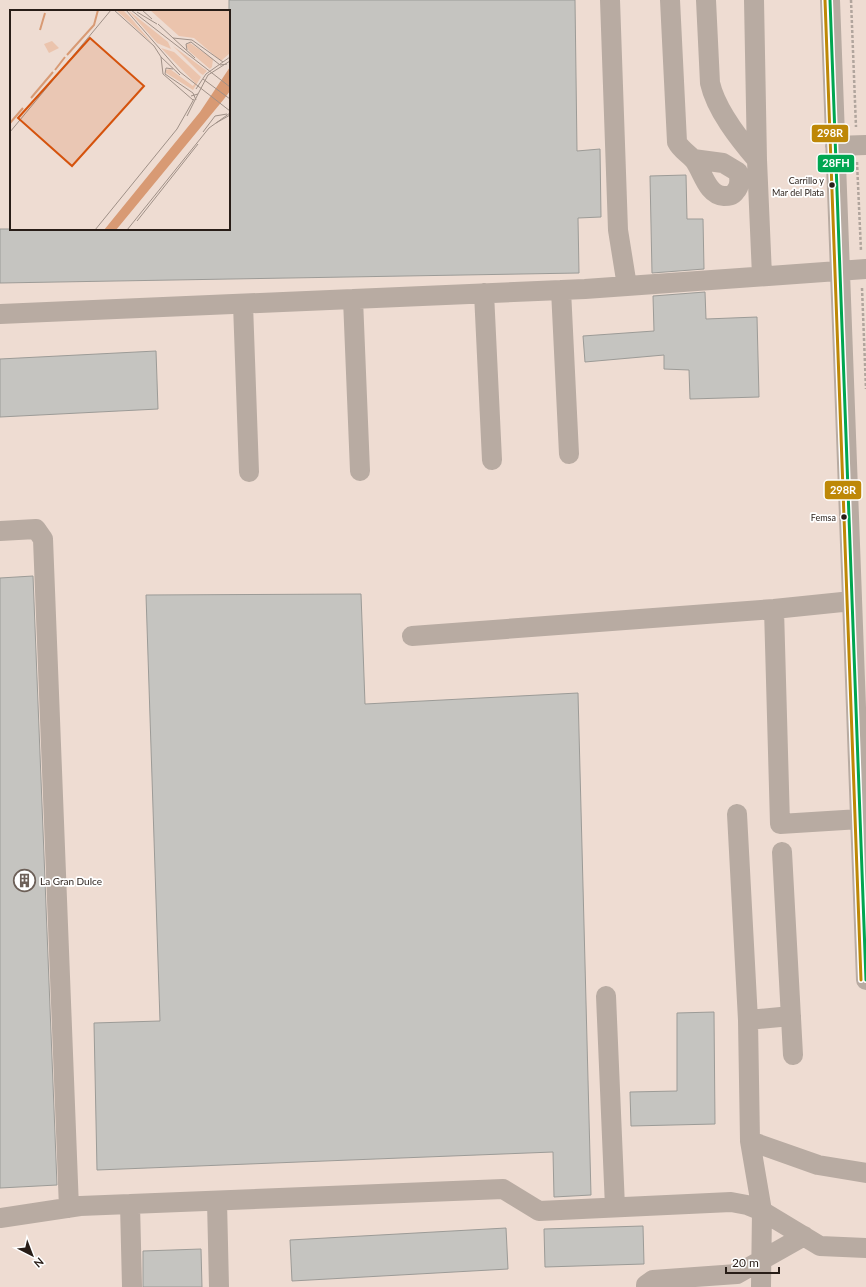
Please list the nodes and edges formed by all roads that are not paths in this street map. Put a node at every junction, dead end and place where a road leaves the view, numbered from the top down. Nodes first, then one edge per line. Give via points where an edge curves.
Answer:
1 (610, 0) edge
2 (670, 0) edge
3 (706, 0) edge
4 (754, 0) edge
5 (830, 0) edge
6 (835, 146) junction
7 (861, 146) edge
8 (693, 159) dead end
9 (757, 160) junction
10 (864, 269) edge
11 (840, 270) junction
12 (762, 276) junction
13 (627, 286) junction
14 (561, 290) junction
15 (484, 293) junction
16 (353, 299) junction
17 (244, 304) junction
18 (0, 314) edge
19 (569, 454) dead end
20 (492, 460) dead end
21 (360, 471) dead end
22 (249, 472) dead end
23 (0, 530) edge
24 (852, 600) junction
25 (774, 609) junction
26 (412, 636) dead end
27 (861, 718) edge
28 (737, 814) dead end
29 (860, 819) junction
30 (782, 852) dead end
31 (865, 940) edge
32 (866, 980) edge
33 (606, 996) dead end
34 (791, 1016) junction
35 (748, 1020) junction
36 (793, 1055) dead end
37 (750, 1141) junction
38 (866, 1173) edge
39 (217, 1201) junction
40 (130, 1204) junction
41 (615, 1207) junction
42 (69, 1208) junction
43 (762, 1212) junction
44 (0, 1218) edge
45 (804, 1236) junction
46 (866, 1248) edge
47 (761, 1260) junction
48 (132, 1287) edge
49 (219, 1287) edge
50 (646, 1287) edge
51 (761, 1287) edge

1 - 13 street via 618,230
2 - 8 street via 676,135 680,148
3 - 9 street via 710,83 713,96
4 - 9 street
5 - 6 street
6 - 7 street
6 - 11 street
9 - 12 street
10 - 11 street
11 - 12 street
11 - 24 street
12 - 13 street
13 - 14 street
14 - 15 street
14 - 19 street
15 - 16 street
15 - 20 street
16 - 17 street
16 - 21 street
17 - 18 street
17 - 22 street
23 - 42 street via 36,529 43,539
24 - 25 street
24 - 27 street
25 - 26 street
25 - 29 street via 780,824
27 - 29 street
28 - 35 street
29 - 31 street
30 - 34 street
31 - 32 street
33 - 41 street
34 - 35 street
34 - 36 street
35 - 37 street
37 - 38 street via 818,1165
37 - 43 street
39 - 40 street
39 - 41 street via 503,1190 539,1211
39 - 49 street
40 - 42 street
40 - 48 street
41 - 43 street via 731,1202 747,1205
42 - 44 street
43 - 45 street
43 - 47 street
45 - 46 street via 820,1246
45 - 47 street
47 - 50 street via 737,1274 653,1280
47 - 51 street

